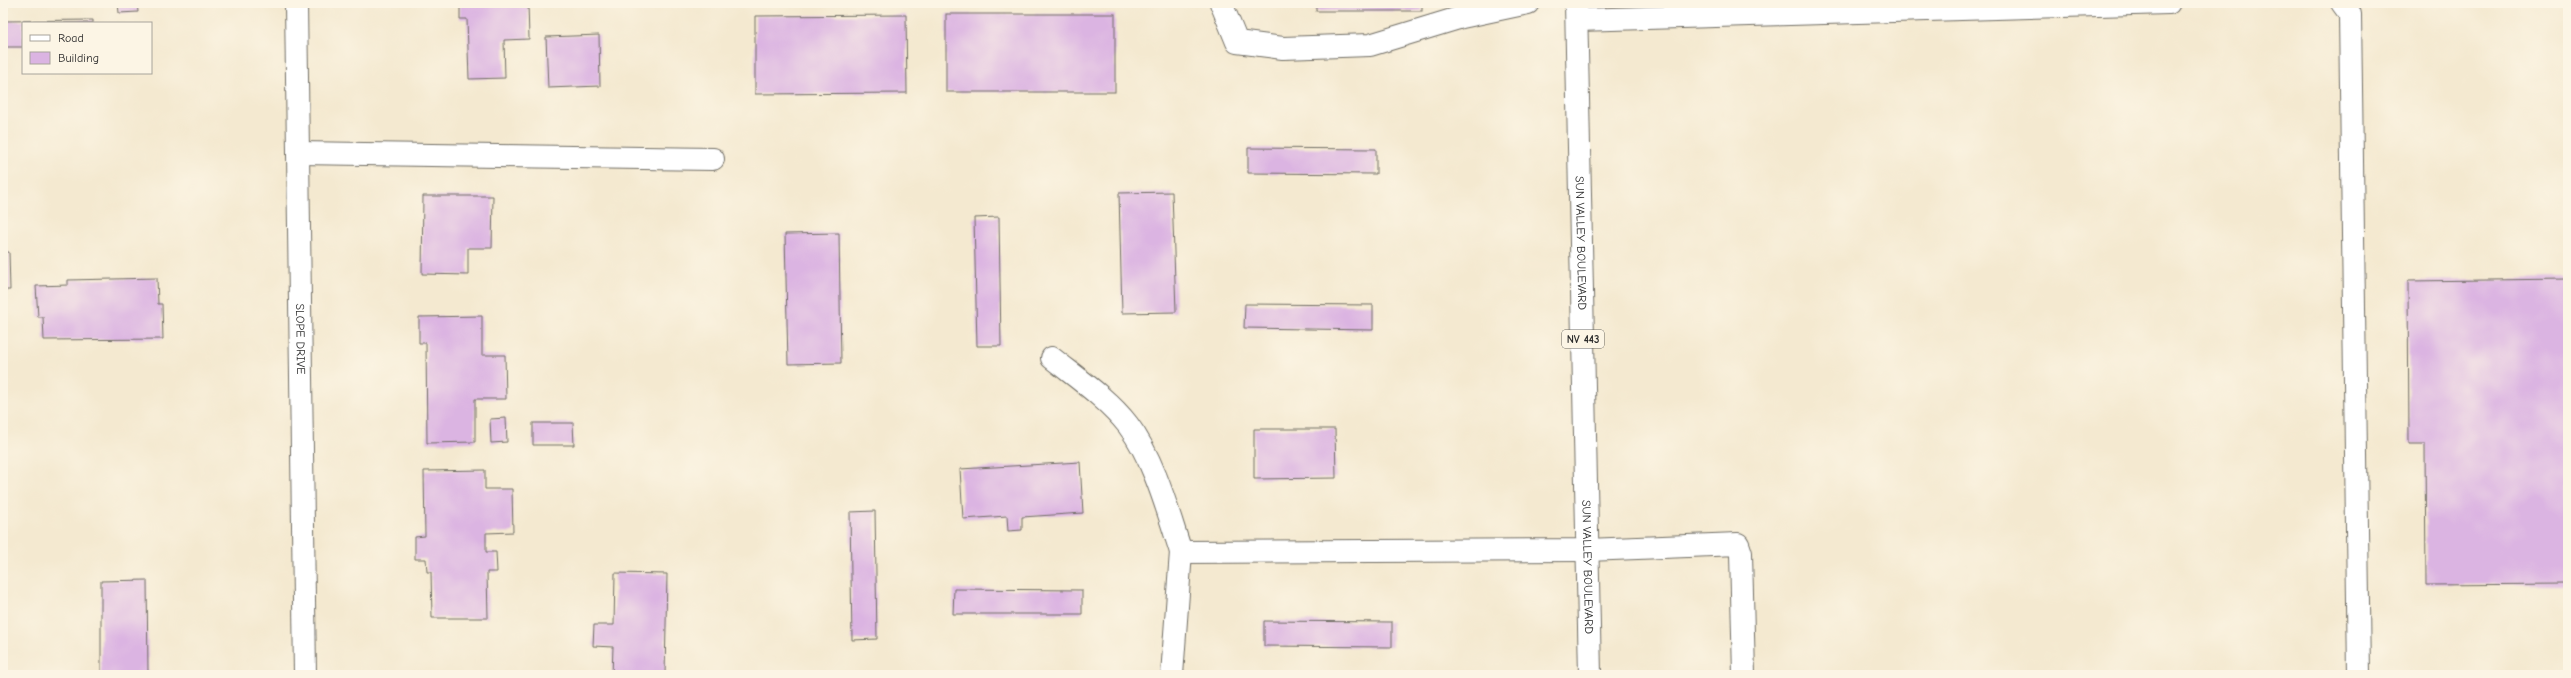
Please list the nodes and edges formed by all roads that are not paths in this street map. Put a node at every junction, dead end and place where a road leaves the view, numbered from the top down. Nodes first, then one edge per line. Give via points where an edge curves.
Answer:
1 (296, 3) edge
2 (1221, 3) edge
3 (1528, 3) edge
4 (2160, 3) edge
5 (2169, 3) edge
6 (2342, 3) edge
7 (1941, 7) edge
8 (1576, 12) edge
9 (298, 153) junction
10 (713, 160) dead end
11 (1052, 358) dead end
12 (1587, 550) junction
13 (1181, 552) junction
14 (305, 675) edge
15 (1172, 675) edge
16 (1590, 675) edge
17 (1744, 675) edge
18 (2359, 675) edge

1 - 9 street, SLOPE DRIVE
2 - 3 street via 1237,42 1283,48 1370,45 1462,17
4 - 5 street
4 - 7 street
6 - 18 street via 2350,14 2351,21
7 - 8 street
8 - 12 street, SUN VALLEY BOULEVARD / NV 443
9 - 10 street
9 - 14 street, SLOPE DRIVE
11 - 13 street via 1128,425 1157,480
12 - 13 street
12 - 16 street, SUN VALLEY BOULEVARD / NV 443
12 - 17 street via 1738,544 1741,553
13 - 15 street

